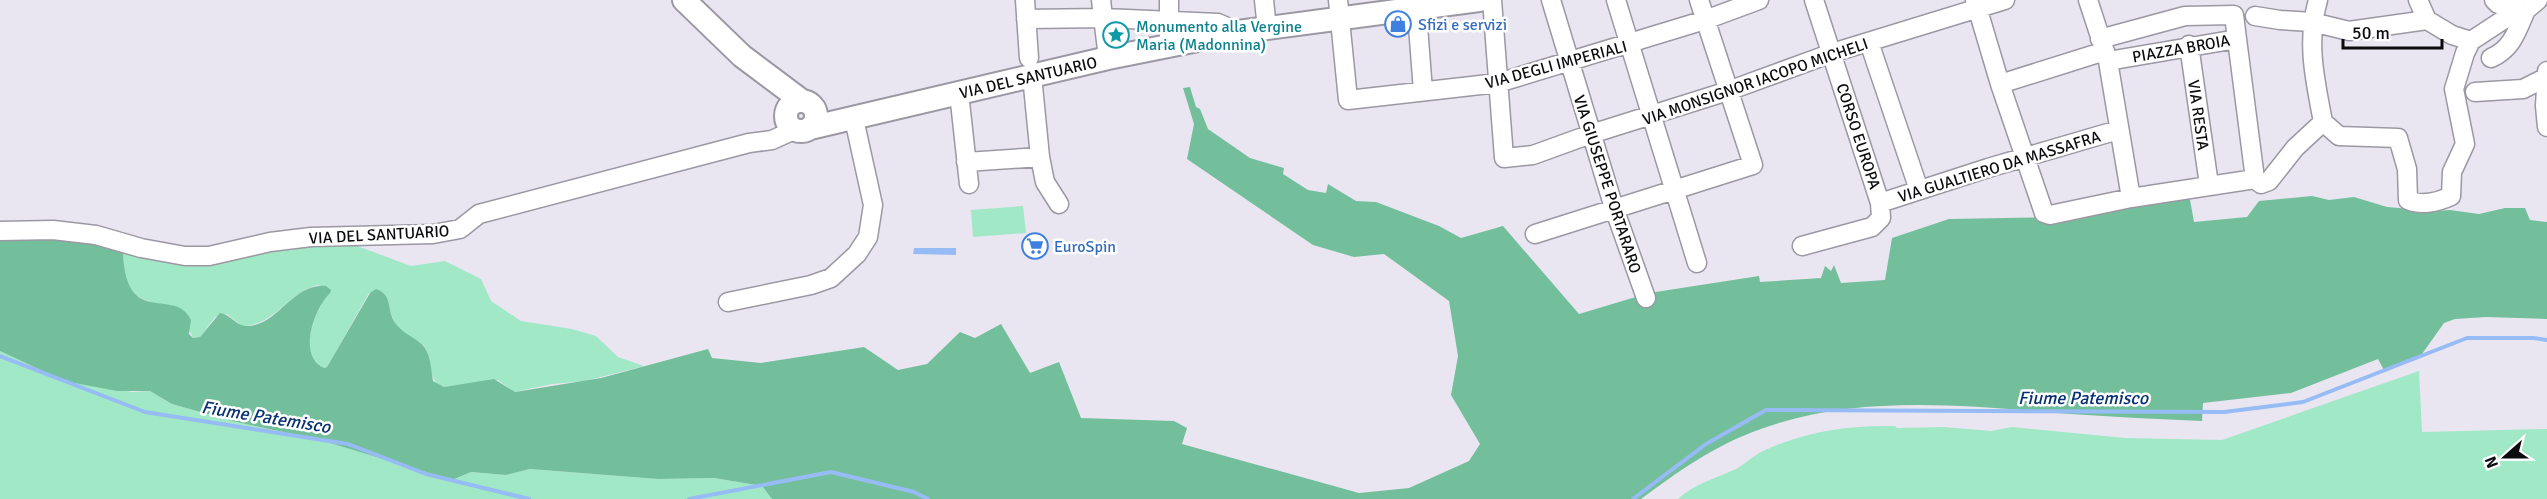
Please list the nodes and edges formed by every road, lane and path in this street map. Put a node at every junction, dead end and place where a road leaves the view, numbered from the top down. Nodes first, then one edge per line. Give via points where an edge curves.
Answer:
1 (684, 0) edge
2 (1025, 0) edge
3 (1169, 0) edge
4 (1264, 0) edge
5 (1479, 0) edge
6 (1492, 0) edge
7 (1551, 0) edge
8 (1616, 0) edge
9 (1699, 0) edge
10 (1759, 0) edge
11 (1814, 0) edge
12 (2004, 0) edge
13 (2088, 0) edge
14 (2318, 0) edge
15 (2418, 0) edge
16 (2494, 0) edge
17 (1417, 4) edge
18 (1976, 4) edge
19 (2532, 5) edge
20 (2182, 8) edge
21 (1103, 9) edge
22 (1338, 9) edge
23 (2245, 11) edge
24 (1026, 19) junction
25 (1168, 20) junction
26 (1705, 20) junction
27 (2427, 20) junction
28 (2312, 22) junction
29 (1267, 28) junction
30 (1238, 32) junction
31 (2237, 39) junction
32 (2471, 41) junction
33 (1869, 42) junction
34 (1628, 44) junction
35 (2189, 45) junction
36 (1169, 46) junction
37 (2104, 50) junction
38 (1832, 53) junction
39 (1108, 58) junction
40 (2490, 58) dead end
41 (1569, 62) junction
42 (1031, 67) junction
43 (2546, 74) edge
44 (1498, 83) junction
45 (2000, 84) junction
46 (1423, 91) junction
47 (1728, 91) junction
48 (2475, 92) dead end
49 (959, 93) junction
50 (898, 108) junction
51 (798, 116) junction
52 (1651, 116) junction
53 (854, 119) junction
54 (2323, 122) junction
55 (2547, 127) edge
56 (2118, 130) junction
57 (1591, 134) junction
58 (1040, 157) junction
59 (2024, 157) junction
60 (966, 162) junction
61 (2255, 179) junction
62 (969, 184) dead end
63 (2209, 185) junction
64 (1675, 189) junction
65 (1918, 190) junction
66 (2131, 198) junction
67 (1880, 203) junction
68 (1059, 204) dead end
69 (1614, 208) junction
70 (0, 231) edge
71 (1535, 234) dead end
72 (1803, 246) dead end
73 (1697, 263) dead end
74 (1646, 298) dead end
75 (728, 302) dead end

1 - 51 main road via 762,73
2 - 24 street
3 - 25 street
4 - 29 street
5 - 17 main road, VIA DEL SANTUARIO
6 - 44 street
7 - 41 street, VIA GIUSEPPE PORTARARO
8 - 34 street
9 - 26 street
10 - 26 street, VIA DEGLI IMPERIALI
11 - 38 street, CORSO EUROPA
12 - 18 street, VIA MONSIGNOR IACOPO MICHELI
13 - 37 street
14 - 28 street
15 - 27 street
16 - 19 street via 2498,4
17 - 22 main road, VIA DEL SANTUARIO
17 - 46 street
18 - 33 street, VIA MONSIGNOR IACOPO MICHELI
18 - 45 street
19 - 32 street
19 - 40 street via 2510,46
20 - 23 street, PIAZZA BROIA
20 - 37 street, PIAZZA BROIA
21 - 24 street
21 - 25 street
21 - 39 street
22 - 29 main road, VIA DEL SANTUARIO
22 - 46 street, VIA DEGLI IMPERIALI via 1348,100
23 - 28 street via 2280,20
23 - 31 street, PIAZZA BROIA
24 - 42 street
25 - 30 street via 1218,23
25 - 36 street
26 - 34 street, VIA DEGLI IMPERIALI
26 - 47 street
27 - 28 street via 2349,31
27 - 32 street
28 - 54 street via 2315,79
29 - 30 main road, VIA DEL SANTUARIO
30 - 36 main road, VIA DEL SANTUARIO
31 - 35 street, PIAZZA BROIA
31 - 61 street
32 - 54 street via 2454,89 2465,144 2452,172 2451,196 2416,204 2408,200 2407,169 2398,138 2339,136
33 - 38 street, VIA MONSIGNOR IACOPO MICHELI
33 - 65 street
34 - 41 street, VIA DEGLI IMPERIALI
34 - 52 street
35 - 37 street, PIAZZA BROIA
35 - 63 street, VIA RESTA
36 - 39 main road, VIA DEL SANTUARIO
37 - 45 street
37 - 56 street
38 - 47 street, VIA MONSIGNOR IACOPO MICHELI
38 - 67 street, CORSO EUROPA
39 - 42 main road, VIA DEL SANTUARIO
41 - 44 street, VIA DEGLI IMPERIALI
41 - 57 street, VIA GIUSEPPE PORTARARO
42 - 49 main road, VIA DEL SANTUARIO
42 - 58 street
43 - 48 street via 2523,89
43 - 55 street
44 - 46 street, VIA DEGLI IMPERIALI
44 - 57 street, VIA MONSIGNOR IACOPO MICHELI via 1504,158 1533,155
45 - 59 street
47 - 52 street, VIA MONSIGNOR IACOPO MICHELI
47 - 64 street via 1753,165
49 - 50 main road, VIA DEL SANTUARIO
49 - 60 street
50 - 51 main road, VIA DEL SANTUARIO via 841,109
50 - 53 main road, VIA DEL SANTUARIO
51 - 53 main road, VIA DEL SANTUARIO
51 - 70 street, VIA DEL SANTUARIO via 749,143 479,214 460,229 433,234 311,237 185,256 96,235 53,230
52 - 57 street, VIA MONSIGNOR IACOPO MICHELI
52 - 64 street
53 - 75 street via 873,205 868,237 857,254 831,278
54 - 61 street via 2295,148 2269,181 2261,184
56 - 59 street, VIA GUALTIERO DA MASSAFRA
56 - 66 street
57 - 69 street, VIA GIUSEPPE PORTARARO
58 - 60 street
58 - 68 street via 1045,183
59 - 65 street, VIA GUALTIERO DA MASSAFRA
59 - 66 street via 2044,213
60 - 62 street
61 - 63 street
63 - 66 street
64 - 69 street
64 - 73 street
65 - 67 street, VIA GUALTIERO DA MASSAFRA
67 - 72 street via 1881,218 1872,227
69 - 71 street
69 - 74 street, VIA GIUSEPPE PORTARARO

